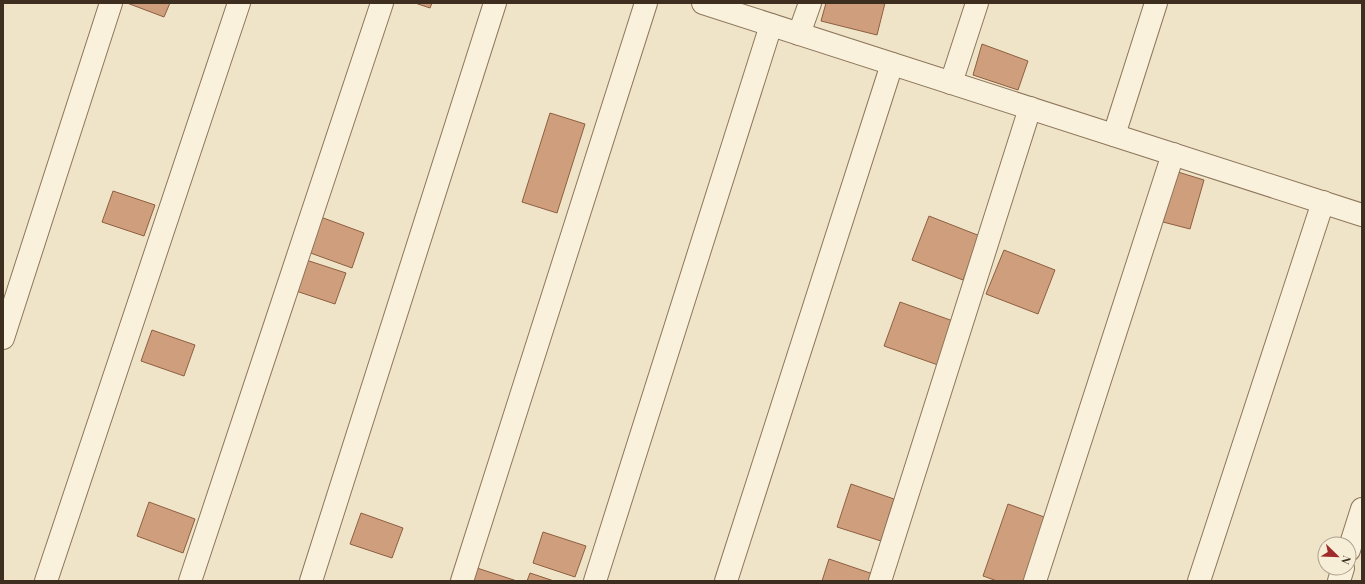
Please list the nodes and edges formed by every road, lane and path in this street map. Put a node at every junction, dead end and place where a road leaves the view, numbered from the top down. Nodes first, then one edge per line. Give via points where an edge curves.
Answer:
1 (111, 3) edge
2 (239, 3) edge
3 (382, 3) edge
4 (495, 3) edge
5 (646, 3) edge
6 (703, 3) edge
7 (810, 3) edge
8 (977, 3) edge
9 (1156, 3) edge
10 (771, 25) junction
11 (799, 34) junction
12 (892, 64) junction
13 (951, 83) junction
14 (1030, 108) junction
15 (1114, 135) junction
16 (1173, 154) junction
17 (1323, 202) junction
18 (1362, 215) edge
19 (3, 338) edge
20 (1362, 509) edge
21 (1353, 536) edge
22 (46, 581) edge
23 (190, 581) edge
24 (311, 581) edge
25 (462, 581) edge
26 (595, 581) edge
27 (726, 581) edge
28 (880, 581) edge
29 (1035, 581) edge
30 (1199, 581) edge

1 - 19 street
2 - 22 street
3 - 23 street
4 - 24 street
5 - 25 street
6 - 10 street
7 - 11 street
8 - 13 street
9 - 15 street
10 - 11 street
10 - 26 street
11 - 12 street
12 - 13 street
12 - 27 street
13 - 14 street
14 - 15 street
14 - 28 street
15 - 16 street
16 - 17 street
16 - 29 street
17 - 18 street
17 - 30 street
20 - 21 street

